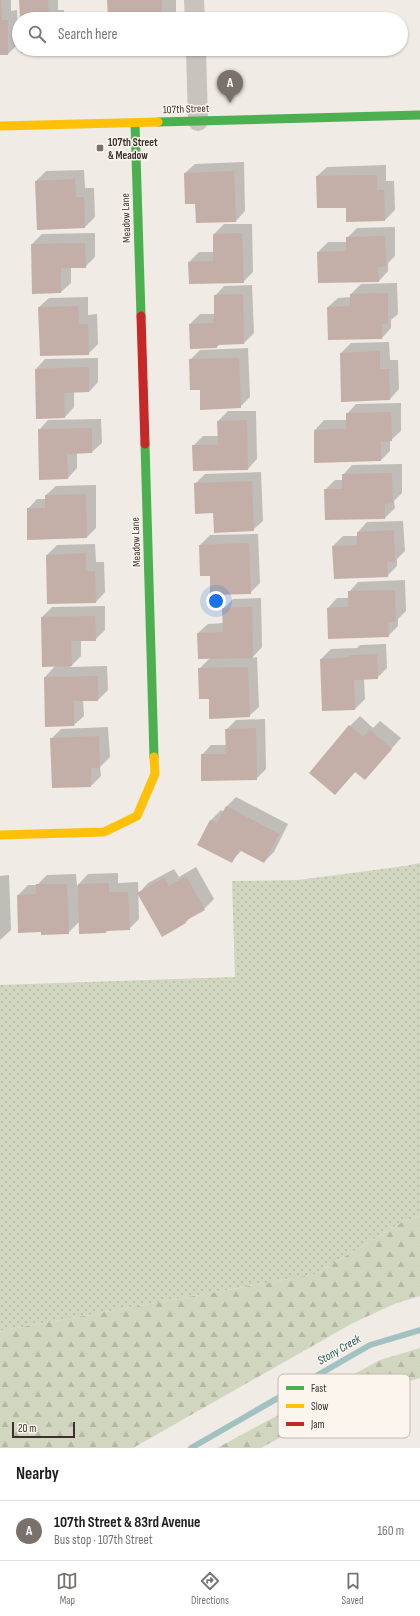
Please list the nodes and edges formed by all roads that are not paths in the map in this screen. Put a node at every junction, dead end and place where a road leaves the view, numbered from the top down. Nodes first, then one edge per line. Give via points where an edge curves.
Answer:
1 (194, 0) edge
2 (195, 12) edge
3 (196, 56) edge
4 (420, 115) edge
5 (198, 121) junction
6 (135, 122) junction
7 (0, 126) edge
8 (0, 835) edge

1 - 2 street
3 - 5 street
4 - 5 street, 107th Street
5 - 6 street, 107th Street
6 - 7 street, 107th Street
6 - 8 street, Meadow Lane via 155,774 137,816 104,832

